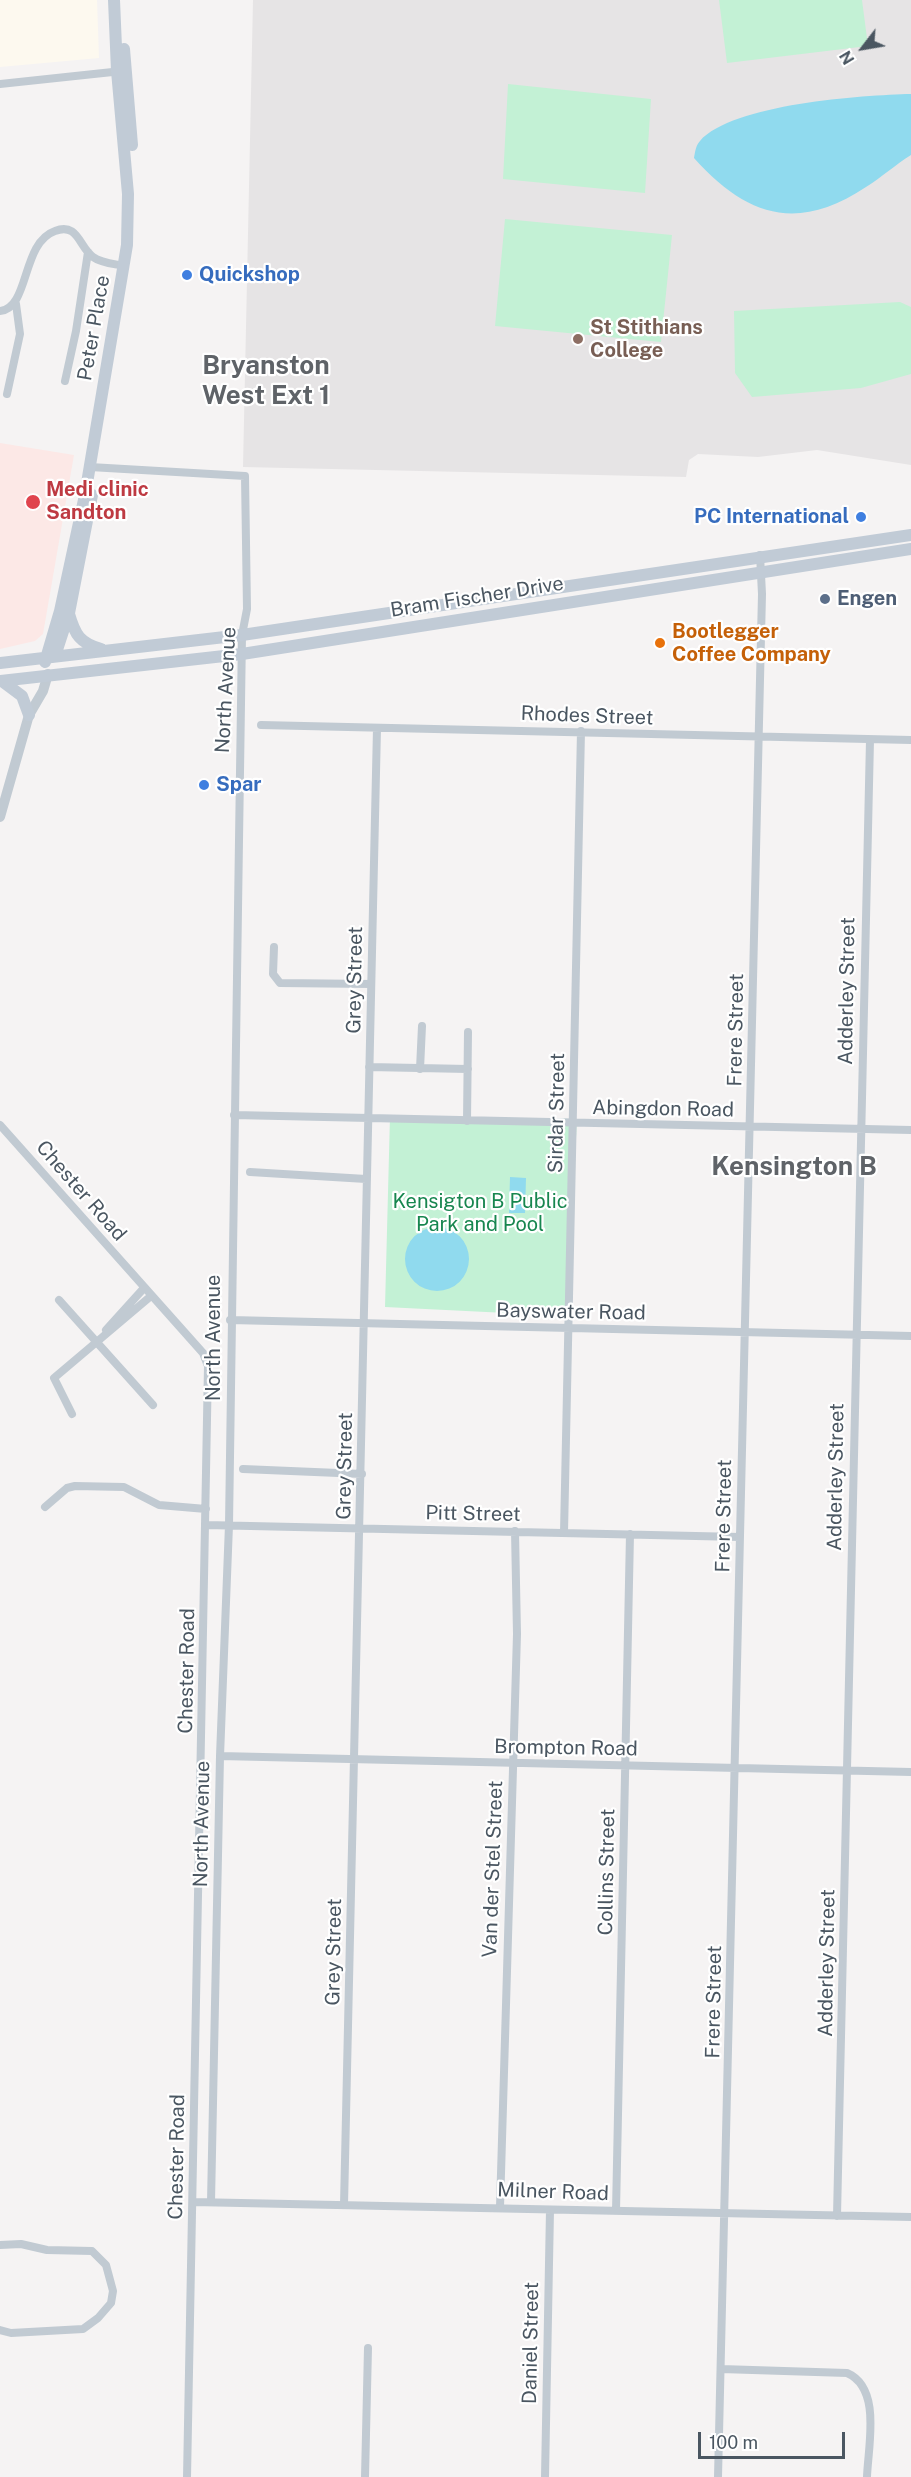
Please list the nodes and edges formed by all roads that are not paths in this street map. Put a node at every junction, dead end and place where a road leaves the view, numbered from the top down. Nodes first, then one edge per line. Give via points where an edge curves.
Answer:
1 (114, 0) edge
2 (121, 0) edge
3 (121, 71) junction
4 (0, 84) edge
5 (88, 252) junction
6 (124, 266) junction
7 (16, 304) junction
8 (0, 311) edge
9 (65, 381) dead end
10 (7, 394) dead end
11 (93, 468) junction
12 (911, 535) edge
13 (911, 549) edge
14 (760, 555) junction
15 (760, 572) junction
16 (69, 613) junction
17 (242, 635) junction
18 (105, 649) junction
19 (242, 654) junction
20 (51, 657) junction
21 (0, 663) edge
22 (44, 675) junction
23 (1, 681) edge
24 (29, 716) junction
25 (261, 725) dead end
26 (377, 728) junction
27 (581, 731) junction
28 (758, 738) junction
29 (870, 740) junction
30 (911, 740) edge
31 (0, 817) edge
32 (274, 947) dead end
33 (371, 984) junction
34 (422, 1026) dead end
35 (468, 1032) dead end
36 (369, 1067) junction
37 (420, 1068) junction
38 (468, 1070) junction
39 (234, 1115) junction
40 (368, 1118) junction
41 (467, 1121) junction
42 (574, 1124) junction
43 (0, 1125) edge
44 (751, 1128) junction
45 (860, 1128) junction
46 (911, 1130) edge
47 (250, 1172) dead end
48 (366, 1179) junction
49 (144, 1288) junction
50 (151, 1296) junction
51 (59, 1300) dead end
52 (230, 1320) junction
53 (363, 1323) junction
54 (567, 1328) junction
55 (745, 1332) junction
56 (855, 1334) junction
57 (911, 1336) edge
58 (98, 1340) junction
59 (153, 1406) dead end
60 (72, 1414) dead end
61 (243, 1469) dead end
62 (362, 1474) junction
63 (45, 1507) dead end
64 (206, 1509) junction
65 (206, 1525) junction
66 (229, 1525) junction
67 (361, 1528) junction
68 (515, 1531) junction
69 (564, 1533) junction
70 (630, 1534) junction
71 (740, 1537) junction
72 (220, 1756) junction
73 (354, 1759) junction
74 (512, 1765) junction
75 (626, 1766) junction
76 (736, 1768) junction
77 (848, 1770) junction
78 (911, 1772) edge
79 (193, 2202) junction
80 (211, 2202) junction
81 (344, 2205) junction
82 (500, 2207) junction
83 (550, 2210) junction
84 (616, 2211) junction
85 (725, 2213) junction
86 (837, 2216) junction
87 (911, 2217) edge
88 (0, 2245) edge
89 (0, 2330) edge
90 (368, 2348) dead end
91 (721, 2369) junction
92 (187, 2477) edge
93 (365, 2477) edge
94 (545, 2477) edge
95 (718, 2477) edge
96 (867, 2477) edge

1 - 3 main road, Peter Place
2 - 3 main road, Peter Place
3 - 4 street
3 - 6 main road, Peter Place via 128,194
3 - 11 main road, Peter Place via 133,166 133,238
5 - 6 street via 100,260
5 - 7 street via 70,230 60,229 45,236 27,267
5 - 9 street
6 - 11 main road, Peter Place
7 - 8 street
7 - 10 street via 20,334
11 - 16 main road, Peter Place
11 - 17 street, North Avenue via 245,476 247,609
11 - 20 main road, Peter Place
12 - 14 main road, Bram Fischer Drive
13 - 15 main road, Bram Fischer Drive
14 - 15 street, Frere Street
14 - 17 main road, Bram Fischer Drive
15 - 19 main road, Bram Fischer Drive
15 - 28 street, Frere Street
16 - 18 main road via 78,638
16 - 20 main road, Peter Place
17 - 18 main road, Bram Fischer Drive
17 - 19 street, North Avenue
18 - 20 main road, Bram Fischer Drive
19 - 22 main road, Bram Fischer Drive
19 - 39 street, North Avenue
20 - 21 main road, Bram Fischer Drive
20 - 22 main road
22 - 23 main road, Bram Fischer Drive
22 - 24 street via 43,691
23 - 24 main road via 22,696
24 - 31 street
25 - 26 street, Rhodes Street
26 - 27 street, Rhodes Street
26 - 33 street, Grey Street
27 - 28 street, Rhodes Street
27 - 42 street, Sirdar Street
28 - 29 street, Rhodes Street
28 - 44 street, Frere Street
29 - 30 street, Rhodes Street
29 - 45 street, Adderley Street
32 - 33 street via 273,974 280,983
33 - 36 street, Grey Street
34 - 37 street
35 - 38 street
36 - 37 street
36 - 40 street, Grey Street
37 - 38 street
38 - 41 street
39 - 40 street, Abingdon Road
39 - 52 street, North Avenue
40 - 41 street, Abingdon Road
40 - 48 street, Grey Street
41 - 42 street, Abingdon Road
42 - 44 street, Abingdon Road
42 - 54 street, Sirdar Street
43 - 49 street, Chester Road
44 - 45 street, Abingdon Road
44 - 55 street, Frere Street
45 - 46 street, Abingdon Road
45 - 56 street, Adderley Street
47 - 48 street
48 - 53 street, Grey Street
49 - 50 street, Chester Road
49 - 58 street
50 - 58 street
50 - 64 street, Chester Road via 203,1353 208,1366
51 - 58 street
52 - 53 street, Bayswater Road
52 - 66 street, North Avenue
53 - 54 street, Bayswater Road
53 - 62 street, Grey Street
54 - 55 street, Bayswater Road
54 - 69 street, Sirdar Street
55 - 56 street, Bayswater Road
55 - 71 street, Frere Street
56 - 57 street, Bayswater Road
56 - 77 street, Adderley Street
58 - 59 street
58 - 60 street via 54,1378
61 - 62 street
62 - 67 street, Grey Street
63 - 64 street via 75,1486 124,1487 159,1505
64 - 65 street, Chester Road
65 - 66 street, Pitt Street
65 - 79 street, Chester Road
66 - 67 street, Pitt Street
66 - 72 street, North Avenue
67 - 68 street, Pitt Street
67 - 73 street, Grey Street
68 - 69 street, Pitt Street
68 - 74 street, Van der Stel Street via 517,1634
69 - 70 street, Pitt Street
70 - 71 street, Pitt Street
70 - 75 street, Collins Street
71 - 76 street, Frere Street
72 - 73 street, Brompton Road
72 - 80 street, North Avenue
73 - 74 street, Brompton Road
73 - 81 street, Grey Street
74 - 75 street, Brompton Road
74 - 82 street, Van der Stel Street
75 - 76 street, Brompton Road
75 - 84 street, Collins Street
76 - 77 street, Brompton Road
76 - 85 street, Frere Street
77 - 78 street, Brompton Road
77 - 86 street, Adderley Street
79 - 80 street, Milner Road
79 - 92 street, Chester Road
80 - 81 street, Milner Road
81 - 82 street, Milner Road
82 - 83 street, Milner Road
83 - 84 street, Milner Road
83 - 94 street, Daniel Street
84 - 85 street, Milner Road
85 - 86 street, Milner Road
85 - 91 street, Frere Street
86 - 87 street, Milner Road
88 - 89 street via 92,2251 106,2265 113,2291 111,2303 83,2329 11,2333
90 - 93 street
91 - 95 street, Frere Street
91 - 96 street via 840,2372 855,2376 862,2383 869,2405

